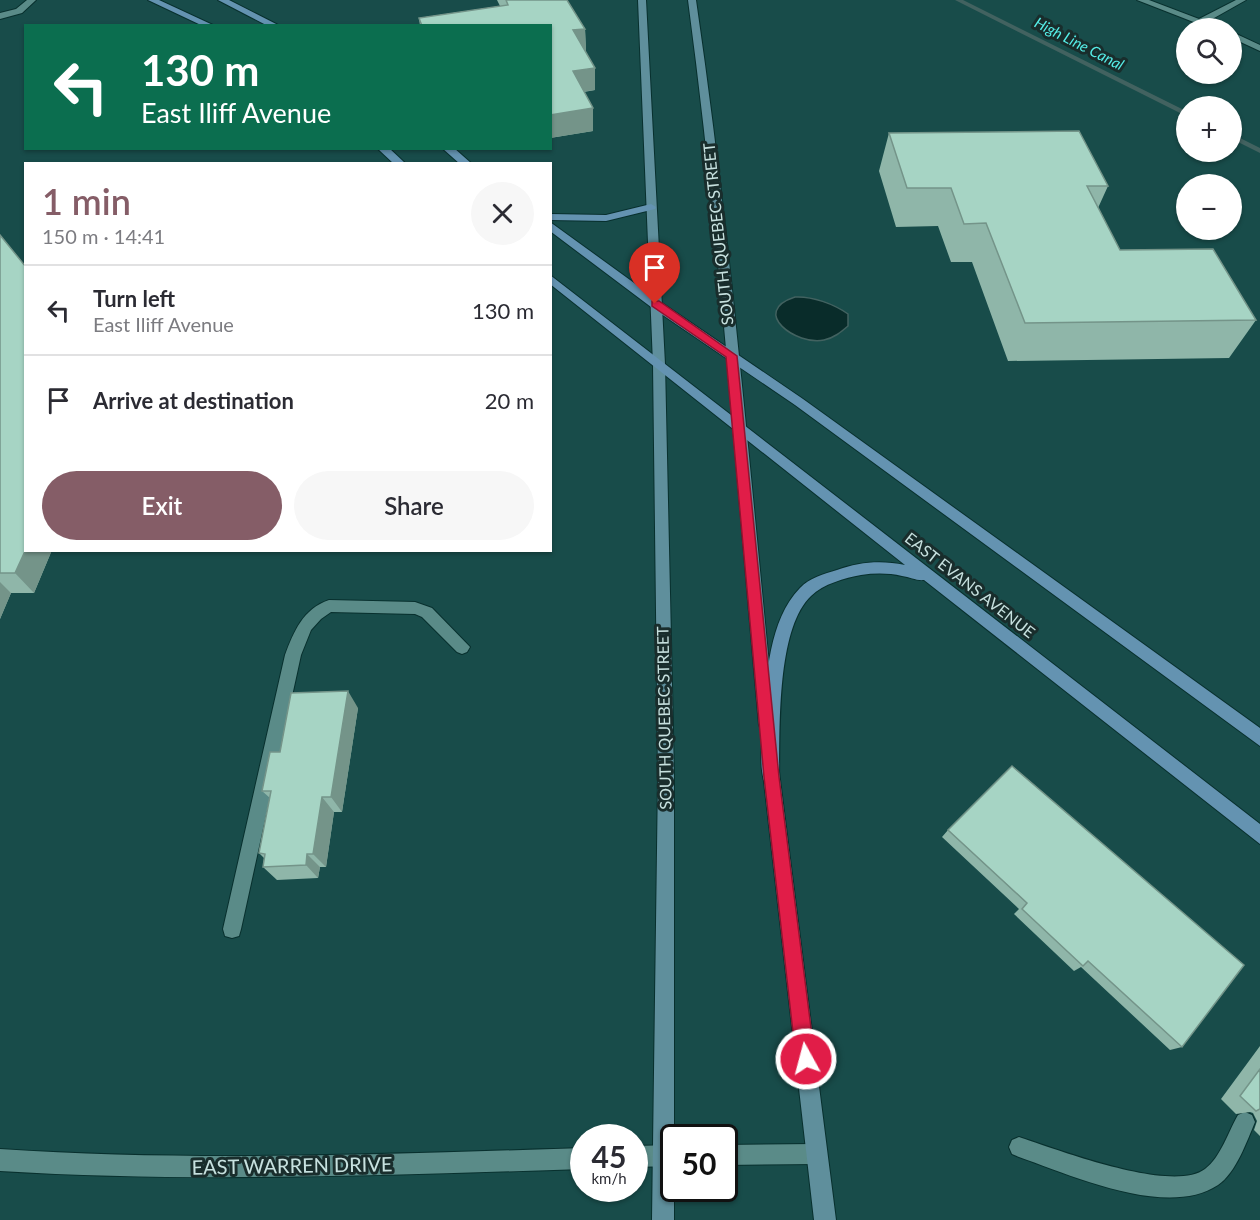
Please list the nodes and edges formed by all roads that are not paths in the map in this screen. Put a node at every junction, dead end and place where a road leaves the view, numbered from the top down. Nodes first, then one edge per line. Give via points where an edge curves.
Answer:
1 (32, 0) edge
2 (152, 0) edge
3 (222, 0) edge
4 (642, 0) edge
5 (692, 0) edge
6 (1141, 0) edge
7 (1242, 0) edge
8 (0, 16) edge
9 (1189, 18) edge
10 (1208, 18) edge
11 (206, 24) edge
12 (272, 24) edge
13 (1242, 40) edge
14 (1260, 48) edge
15 (384, 150) edge
16 (450, 150) edge
17 (399, 162) edge
18 (464, 162) edge
19 (651, 207) junction
20 (552, 217) edge
21 (552, 227) edge
22 (552, 280) edge
23 (655, 304) junction
24 (732, 356) junction
25 (659, 364) junction
26 (739, 427) junction
27 (929, 578) junction
28 (462, 647) dead end
29 (1260, 738) edge
30 (771, 777) junction
31 (1260, 835) edge
32 (232, 929) dead end
33 (1245, 1122) edge
34 (668, 1124) edge
35 (1019, 1147) dead end
36 (817, 1154) junction
37 (738, 1155) edge
38 (570, 1158) edge
39 (0, 1160) edge
40 (664, 1202) edge
41 (663, 1220) edge
42 (825, 1220) edge

1 - 8 street via 19,11
2 - 11 main road
3 - 12 main road
4 - 19 main road, SOUTH QUEBEC STREET
5 - 24 main road, SOUTH QUEBEC STREET
6 - 9 street
7 - 10 street
13 - 14 street
15 - 17 main road
16 - 18 main road
19 - 20 main road via 606,218
19 - 23 main road, SOUTH QUEBEC STREET
21 - 23 main road
22 - 25 main road, EAST EVANS AVENUE
23 - 24 main road
23 - 25 main road, SOUTH QUEBEC STREET
24 - 26 main road, SOUTH QUEBEC STREET
24 - 29 main road
25 - 26 main road, EAST EVANS AVENUE
25 - 34 main road, SOUTH QUEBEC STREET
26 - 27 main road, EAST EVANS AVENUE
26 - 30 main road, SOUTH QUEBEC STREET
27 - 30 main road via 872,567 816,584 803,594 788,622 777,669
27 - 31 main road, EAST EVANS AVENUE
28 - 32 street via 428,612 415,608 329,606 316,611 293,655
30 - 36 main road, SOUTH QUEBEC STREET
33 - 35 street via 1212,1177 1195,1186 1172,1189 1146,1186
36 - 37 street
36 - 42 main road, SOUTH QUEBEC STREET
38 - 39 street, EAST WARREN DRIVE via 163,1168
40 - 41 main road, SOUTH QUEBEC STREET

